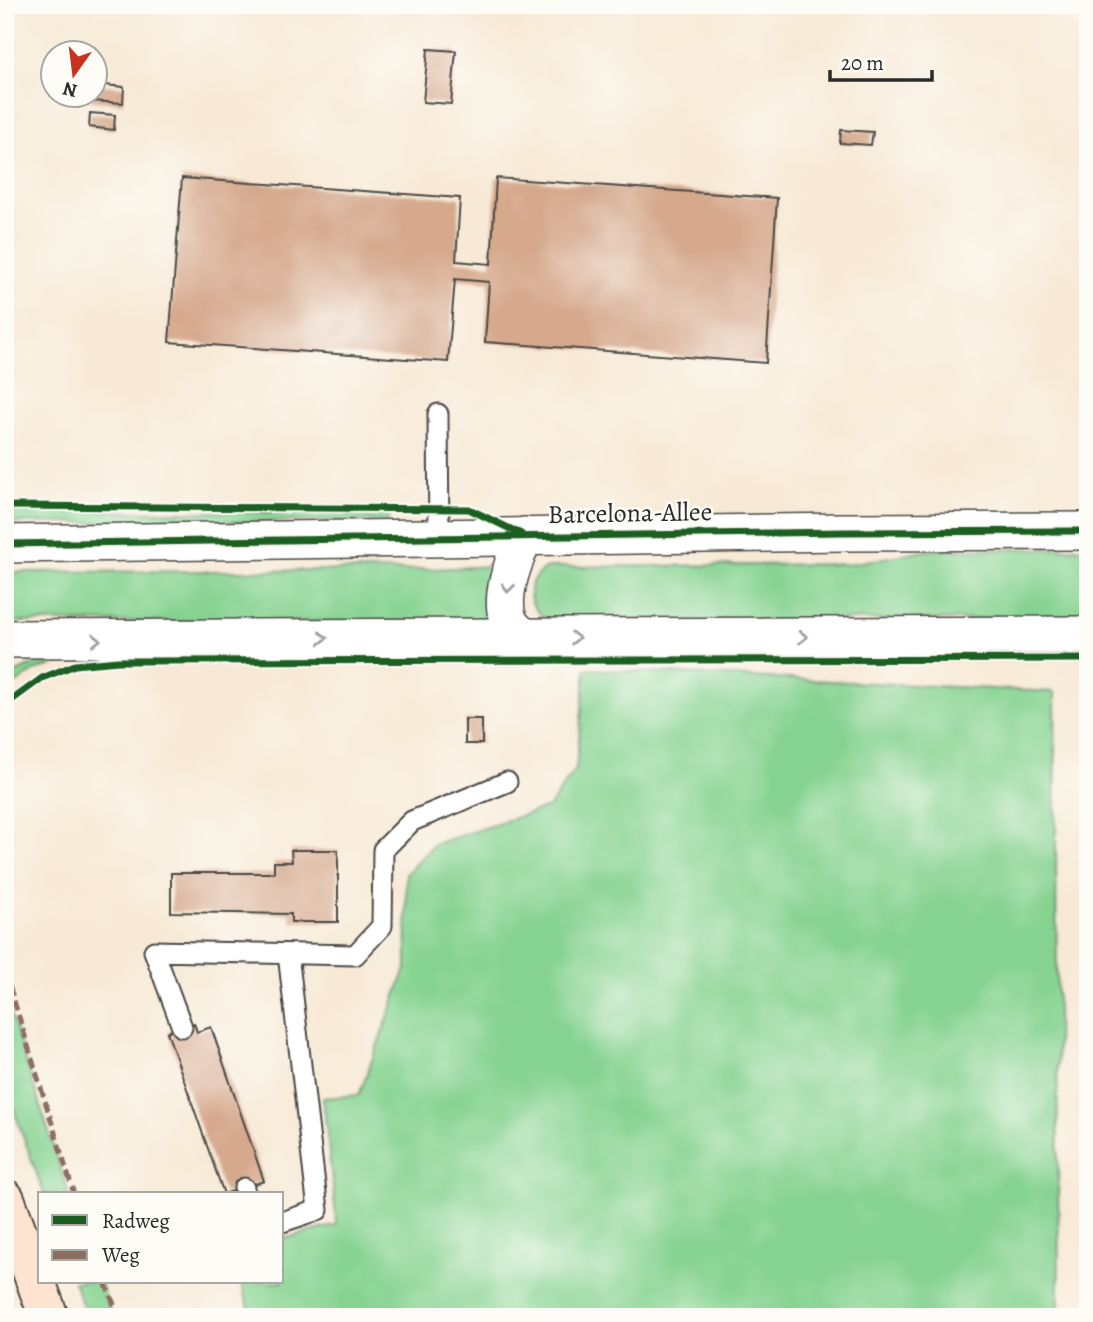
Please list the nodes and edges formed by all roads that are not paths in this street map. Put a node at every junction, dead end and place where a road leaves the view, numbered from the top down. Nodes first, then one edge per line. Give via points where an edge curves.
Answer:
1 (438, 414) dead end
2 (1088, 531) edge
3 (524, 536) junction
4 (439, 539) junction
5 (5, 544) edge
6 (1088, 635) edge
7 (523, 637) junction
8 (13, 645) edge
9 (507, 782) dead end
10 (288, 954) junction
11 (182, 1027) dead end
12 (5, 1199) edge
13 (284, 1221) edge
14 (50, 1317) edge

1 - 4 lane
2 - 3 street, Barcelona-Allee
3 - 4 street, Barcelona-Allee
3 -> 7 street, Barcelona-Allee via 506,593 508,620
4 - 5 street, Barcelona-Allee
7 -> 6 street
8 -> 7 street
9 - 10 lane via 412,821 383,850 383,926 355,955
10 - 11 lane via 154,951
10 - 13 lane via 318,1210
12 - 14 main road

